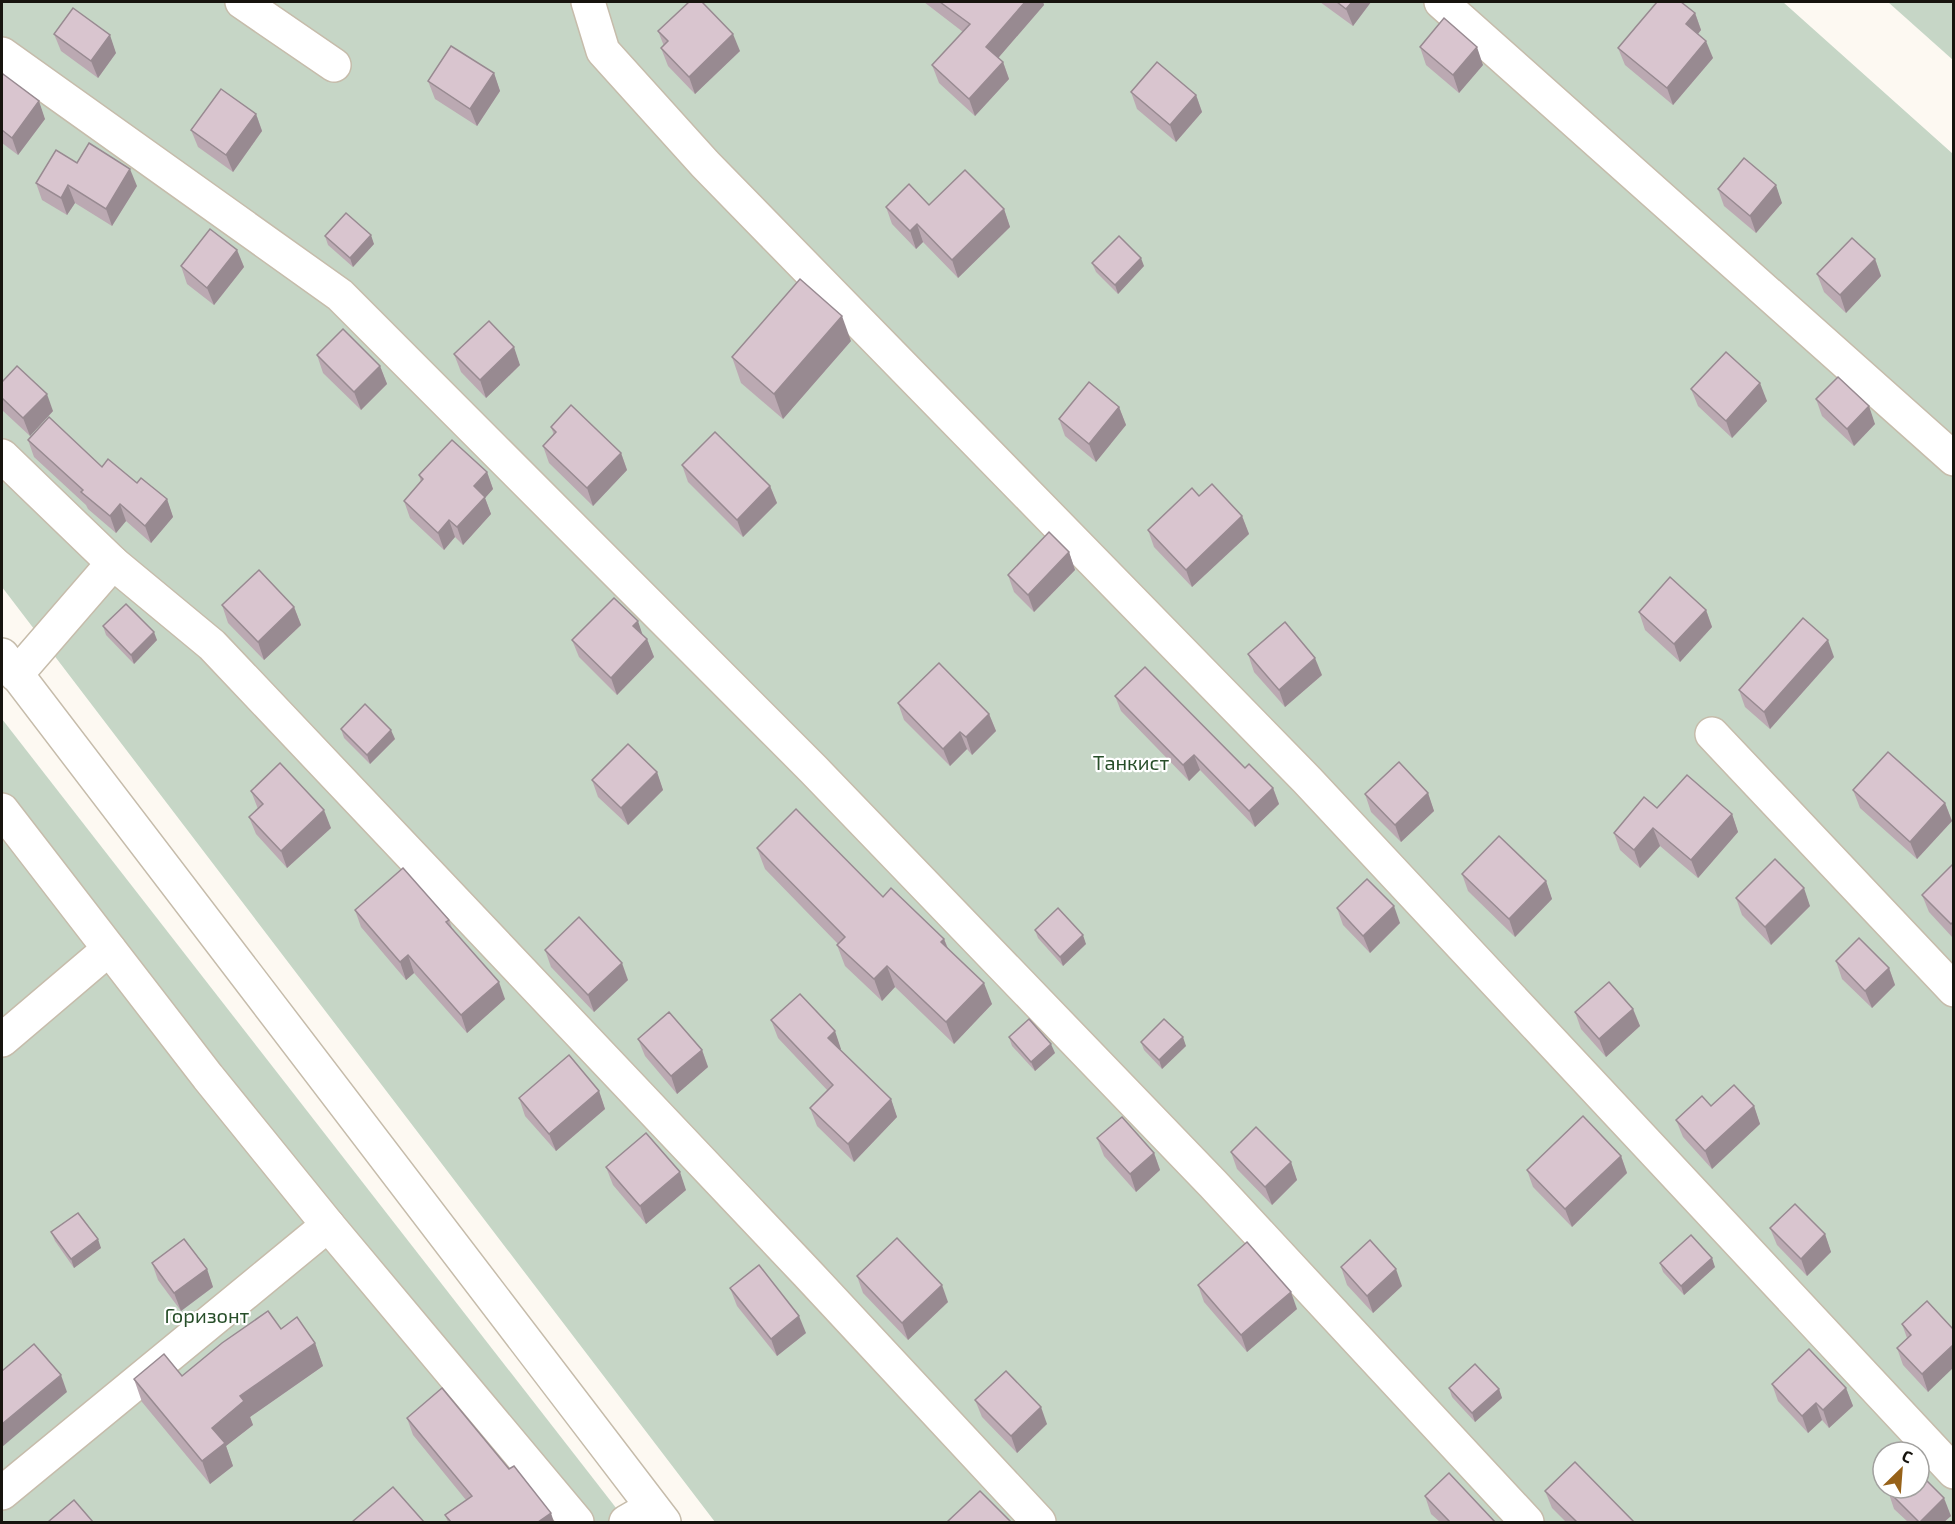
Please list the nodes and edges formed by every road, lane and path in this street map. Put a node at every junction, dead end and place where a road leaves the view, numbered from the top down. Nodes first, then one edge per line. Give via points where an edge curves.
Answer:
1 (242, 2) edge
2 (588, 2) edge
3 (1441, 2) edge
4 (2, 54) edge
5 (334, 65) dead end
6 (2, 456) edge
7 (1953, 459) edge
8 (113, 563) junction
9 (9, 665) edge
10 (1712, 734) dead end
11 (2, 810) edge
12 (109, 949) junction
13 (1953, 990) edge
14 (2, 1040) edge
15 (328, 1225) junction
16 (1953, 1472) edge
17 (2, 1493) edge
18 (647, 1517) edge
19 (577, 1522) edge
20 (1039, 1522) edge
21 (1527, 1522) edge

1 - 5 street
2 - 16 street via 603,51 705,164 1308,780
3 - 7 street
4 - 21 street via 340,295 823,778 1213,1184
6 - 8 street
8 - 9 street
8 - 20 street via 212,645
9 - 18 street
10 - 13 street
11 - 12 street
12 - 14 street
12 - 15 street
15 - 17 street
15 - 19 street

